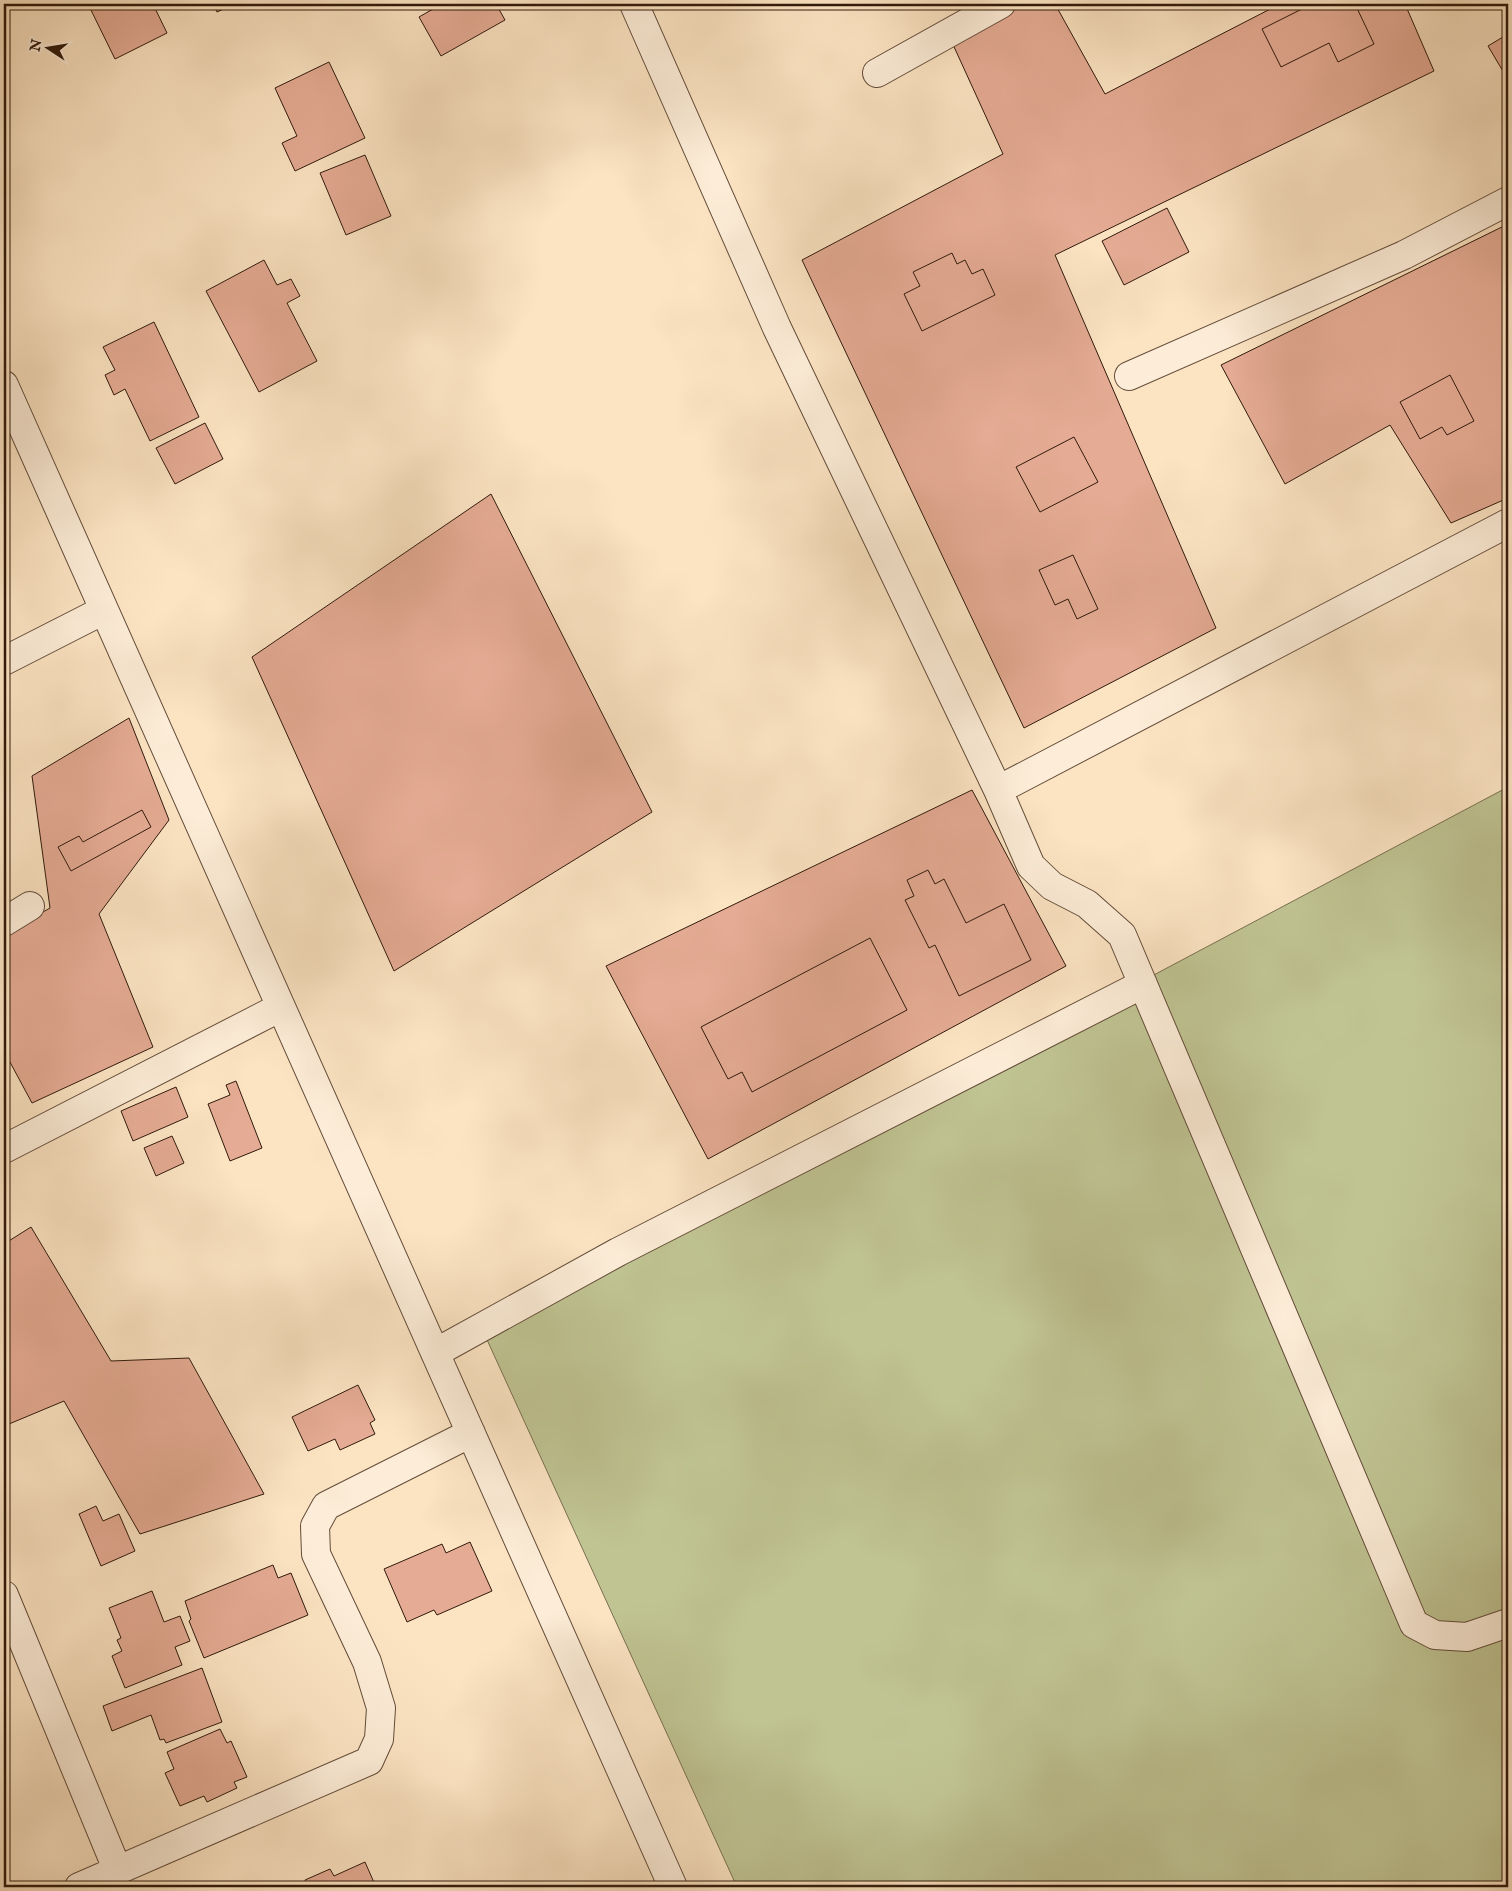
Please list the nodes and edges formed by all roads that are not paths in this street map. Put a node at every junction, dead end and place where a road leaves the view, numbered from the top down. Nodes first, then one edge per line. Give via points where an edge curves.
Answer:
1 (634, 4) edge
2 (1001, 4) edge
3 (877, 73) dead end
4 (1508, 201) edge
5 (1129, 376) dead end
6 (4, 384) edge
7 (1508, 523) edge
8 (104, 610) junction
9 (4, 661) edge
10 (998, 790) junction
11 (30, 906) dead end
12 (4, 922) edge
13 (1143, 984) junction
14 (281, 1007) junction
15 (4, 1149) edge
16 (435, 1353) junction
17 (471, 1433) junction
18 (4, 1595) edge
19 (1508, 1623) edge
20 (117, 1869) junction
21 (79, 1887) edge
22 (673, 1887) edge

1 - 10 street via 777,328
2 - 3 street
4 - 5 street via 1404,255
6 - 8 street
7 - 10 street
8 - 9 street
8 - 14 street
10 - 13 street via 1031,866 1052,886 1086,904 1122,936
11 - 12 street
13 - 16 street via 627,1248
13 - 19 street via 1414,1624 1435,1635 1467,1637
14 - 15 street
14 - 16 street
16 - 17 street
17 - 20 street via 326,1506 315,1526 316,1554 367,1662 381,1708 379,1739 369,1761
17 - 22 street
18 - 20 street
20 - 21 street

